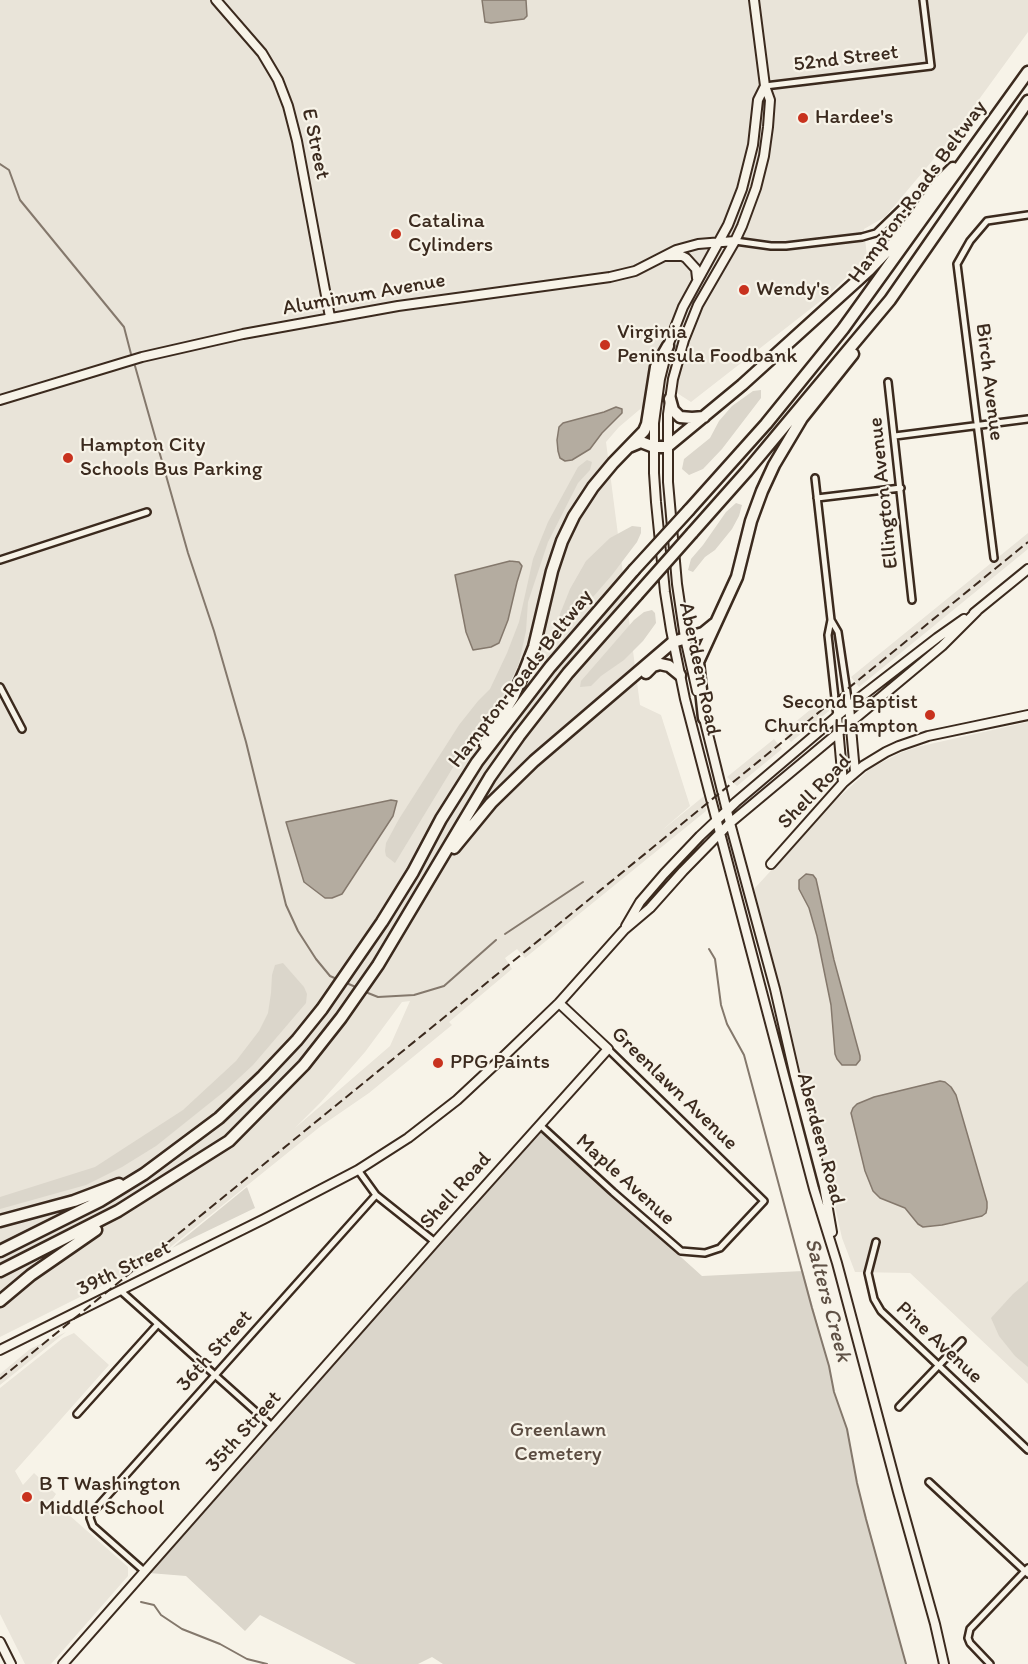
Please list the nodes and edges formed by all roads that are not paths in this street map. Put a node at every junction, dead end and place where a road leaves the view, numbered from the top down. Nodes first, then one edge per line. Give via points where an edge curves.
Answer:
1 (216, 0) edge
2 (754, 0) edge
3 (922, 0) edge
4 (1028, 72) edge
5 (765, 86) junction
6 (1028, 101) edge
7 (983, 135) junction
8 (904, 206) dead end
9 (1028, 215) edge
10 (735, 241) junction
11 (718, 242) junction
12 (662, 256) junction
13 (697, 280) junction
14 (890, 300) junction
15 (330, 317) junction
16 (668, 346) junction
17 (888, 382) dead end
18 (670, 399) junction
19 (0, 400) edge
20 (704, 417) junction
21 (1028, 419) edge
22 (978, 425) junction
23 (895, 436) junction
24 (629, 447) junction
25 (654, 447) junction
26 (667, 447) junction
27 (815, 478) dead end
28 (901, 488) junction
29 (817, 498) junction
30 (147, 512) dead end
31 (994, 558) dead end
32 (0, 560) edge
33 (1028, 569) edge
34 (912, 600) dead end
35 (977, 610) junction
36 (831, 620) junction
37 (717, 621) junction
38 (686, 639) junction
39 (673, 642) junction
40 (680, 675) junction
41 (0, 687) edge
42 (849, 706) junction
43 (590, 714) junction
44 (1028, 715) edge
45 (837, 716) junction
46 (704, 718) junction
47 (850, 723) junction
48 (22, 729) dead end
49 (839, 733) junction
50 (477, 762) junction
51 (855, 772) junction
52 (843, 783) junction
53 (727, 810) junction
54 (716, 821) junction
55 (730, 822) junction
56 (720, 833) junction
57 (771, 864) dead end
58 (436, 869) junction
59 (624, 930) junction
60 (558, 1003) junction
61 (608, 1049) junction
62 (540, 1125) junction
63 (358, 1170) junction
64 (144, 1174) junction
65 (376, 1195) junction
66 (142, 1197) junction
67 (0, 1221) edge
68 (435, 1242) junction
69 (876, 1242) dead end
70 (0, 1251) edge
71 (691, 1253) joint
72 (837, 1263) junction
73 (0, 1271) edge
74 (121, 1291) junction
75 (0, 1301) edge
76 (158, 1324) junction
77 (962, 1341) dead end
78 (0, 1350) edge
79 (333, 1358) joint
80 (939, 1366) junction
81 (215, 1376) junction
82 (899, 1407) dead end
83 (77, 1414) dead end
84 (273, 1427) junction
85 (1028, 1450) edge
86 (929, 1482) dead end
87 (144, 1571) junction
88 (1027, 1571) edge
89 (0, 1642) edge
90 (11, 1664) edge
91 (63, 1664) edge
92 (945, 1664) edge
93 (990, 1664) edge

1 - 15 main road, E Street via 262,53 288,106
2 - 5 main road, Aberdeen Road
3 - 5 street, 52nd Street via 931,66
4 - 7 highway, Hampton Roads Beltway
5 - 10 main road, Aberdeen Road via 770,100 765,152
5 - 11 main road, Aberdeen Road via 758,100 745,180
6 - 14 highway, Hampton Roads Beltway
7 - 20 highway via 939,182 914,219 869,270
7 - 50 highway, Hampton Roads Beltway, bridge via 843,329 765,424 550,667
8 - 10 street via 876,233 862,237 786,246
9 - 22 street, Birch Avenue via 987,221 957,264
10 - 11 main road, Aluminum Avenue
10 - 18 main road, Aberdeen Road via 693,316 676,364
11 - 12 main road, Aluminum Avenue via 687,246
11 - 13 main road, Aberdeen Road
12 - 13 main road via 686,258 696,269
12 - 15 main road, Aluminum Avenue via 635,271 610,277
13 - 16 main road, Aberdeen Road
14 - 37 highway via 844,368 802,418 774,465
14 - 58 highway, Hampton Roads Beltway, bridge via 747,471 568,673 490,777
15 - 19 main road, Aluminum Avenue via 142,357
16 - 24 highway via 656,367 647,424
16 - 25 main road, Aberdeen Road via 656,403
17 - 23 street, Ellington Avenue
18 - 20 highway via 680,417
18 - 26 main road, Aberdeen Road
20 - 26 highway
21 - 22 street
22 - 23 street
22 - 31 street, Birch Avenue
23 - 28 street, Ellington Avenue
24 - 25 highway via 641,442
24 - 50 highway via 593,487 574,516 552,571 525,670
25 - 26 highway
25 - 39 main road, Aberdeen Road via 656,502
26 - 38 main road, Aberdeen Road via 676,575
27 - 29 street
28 - 29 street
28 - 34 street, Ellington Avenue
29 - 36 street
30 - 32 street
33 - 35 main road
35 - 42 main road
35 - 47 main road via 942,646
36 - 42 street via 838,632
36 - 45 street via 828,635
37 - 38 highway via 705,632
37 - 46 highway via 698,666
38 - 39 highway
38 - 46 main road, Aberdeen Road
39 - 40 main road, Aberdeen Road
39 - 43 highway
40 - 43 highway via 669,666 656,665
40 - 54 main road, Aberdeen Road
41 - 48 street
42 - 45 main road
42 - 47 main road
43 - 58 highway via 491,803
44 - 51 main road, Shell Road via 913,741 886,752
45 - 49 main road
45 - 53 main road
46 - 53 main road, Aberdeen Road
47 - 49 main road
47 - 51 main road
49 - 52 main road
49 - 55 main road
50 - 64 highway, Hampton Roads Beltway via 359,957 297,1040 219,1118
51 - 52 main road, Shell Road
52 - 57 main road, Shell Road
53 - 54 main road
53 - 55 main road, Aberdeen Road
54 - 56 main road, Aberdeen Road
54 - 59 main road via 640,902
55 - 56 main road
55 - 72 main road, Aberdeen Road via 824,1186
56 - 59 main road via 650,908
56 - 72 main road, Aberdeen Road
58 - 66 highway, Hampton Roads Beltway via 378,965 304,1065 230,1141
59 - 60 main road, 39th Street
60 - 61 main road, Greenlawn Avenue
60 - 63 main road, 39th Street via 457,1100
61 - 62 main road, Shell Road
61 - 71 street, Greenlawn Avenue via 764,1201 720,1248
62 - 68 main road, Shell Road
62 - 71 street, Maple Avenue via 674,1246
63 - 65 street
63 - 74 main road, 39th Street
64 - 67 highway via 74,1201
64 - 70 highway, Hampton Roads Beltway via 100,1201
65 - 68 street
65 - 81 street, 36th Street
66 - 73 highway, Hampton Roads Beltway
66 - 75 highway
68 - 79 main road, Shell Road
69 - 80 street, Pine Avenue via 868,1273 877,1304
72 - 92 main road, Aberdeen Road
74 - 76 street
74 - 78 main road, 39th Street
76 - 81 street
76 - 83 street
77 - 80 street
79 - 84 main road, 35th Street
80 - 82 street
80 - 85 street, Pine Avenue
81 - 84 street
81 - 87 street, 36th Street via 90,1518 98,1531
84 - 87 main road, 35th Street
86 - 88 street
87 - 91 main road, 35th Street
88 - 93 street via 972,1626 972,1648
89 - 90 main road

